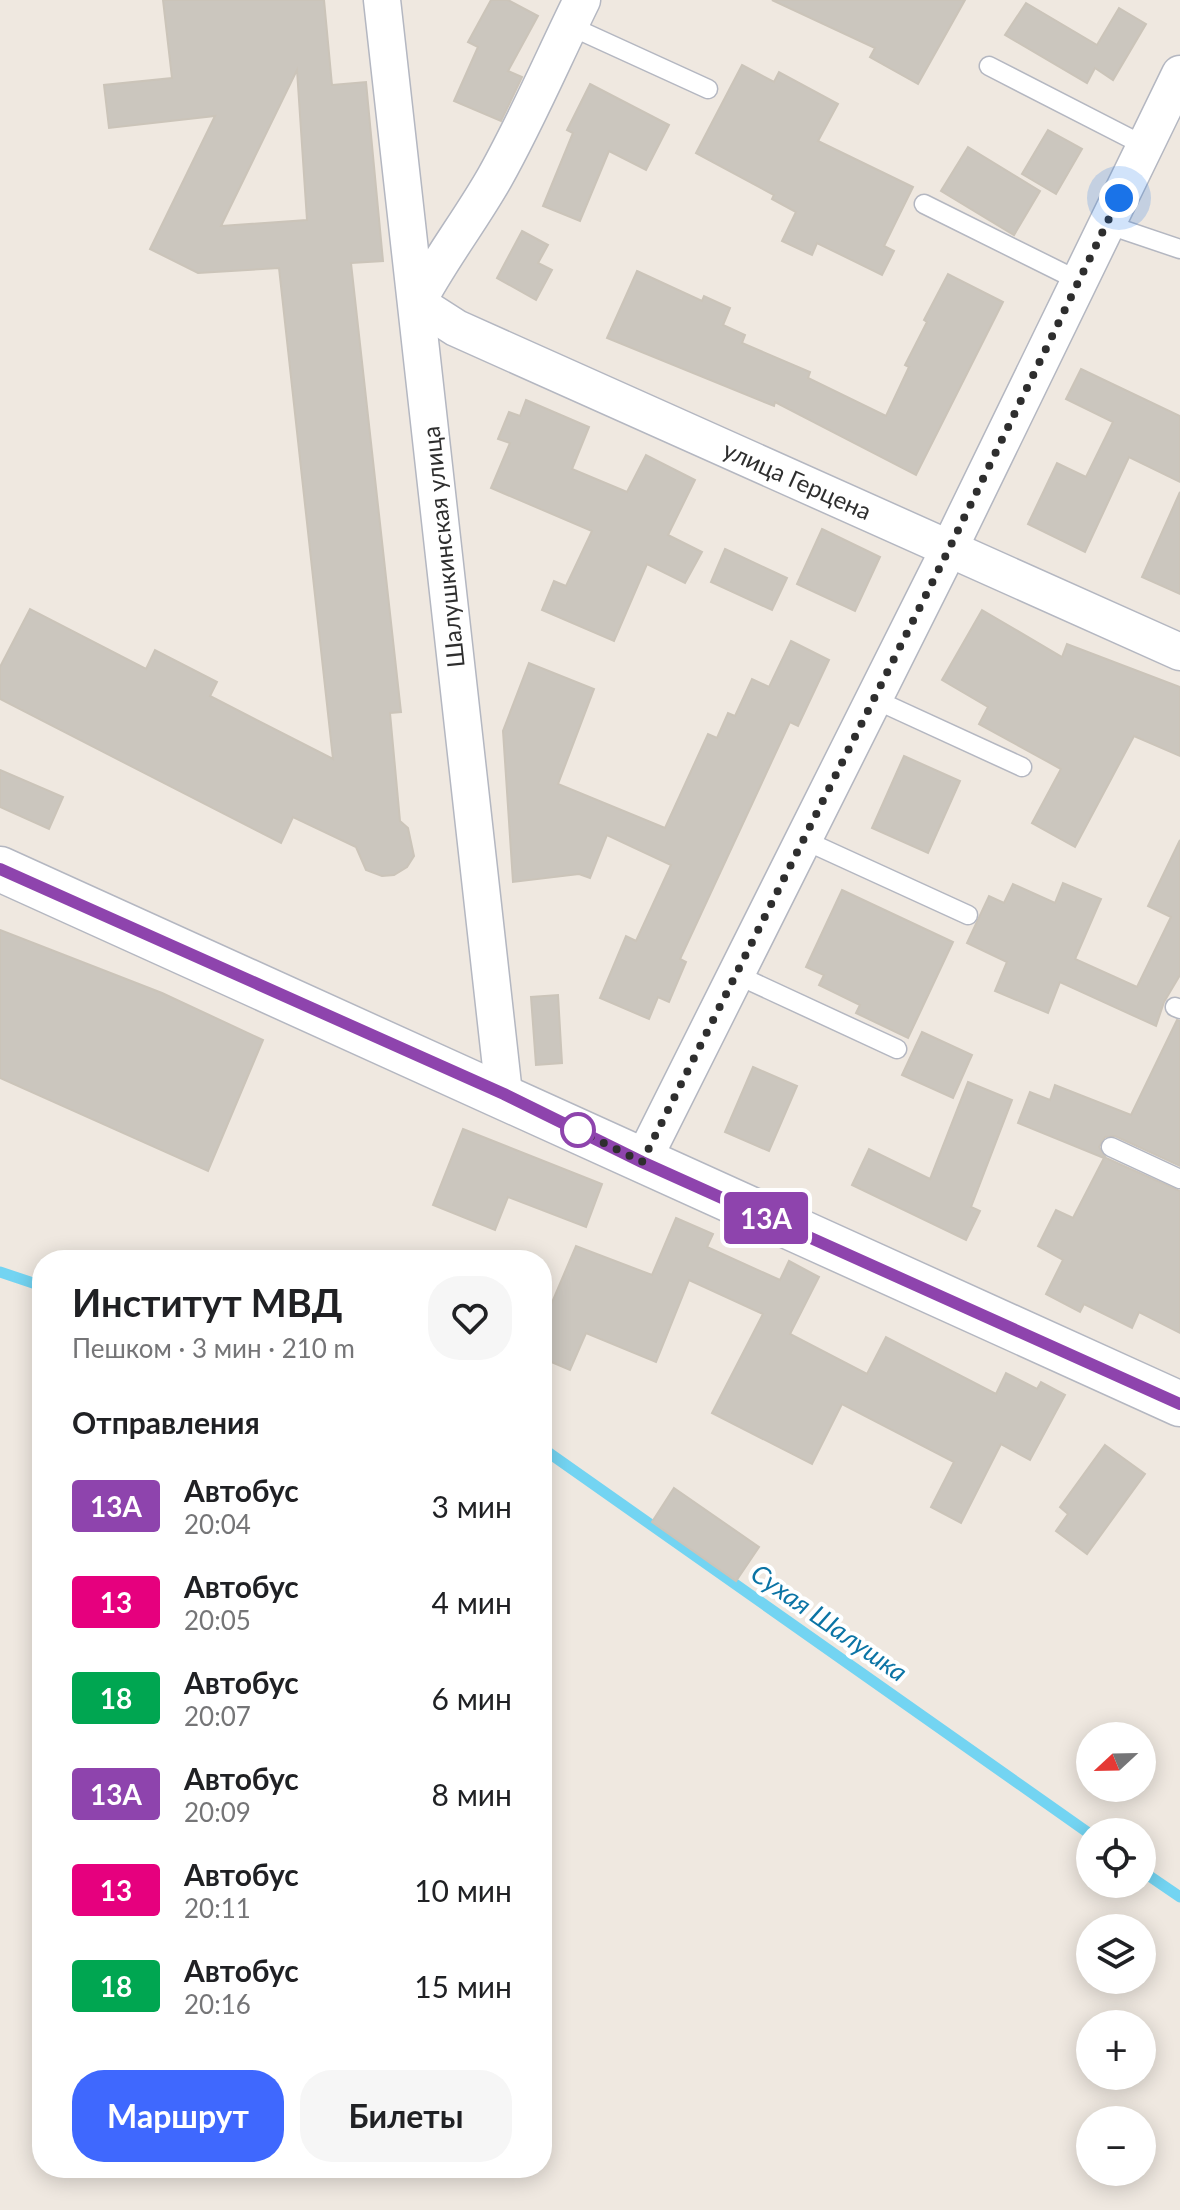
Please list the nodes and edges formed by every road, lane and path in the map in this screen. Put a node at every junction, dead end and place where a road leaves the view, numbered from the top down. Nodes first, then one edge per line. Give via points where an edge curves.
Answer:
1 (382, 0) edge
2 (576, 13) edge
3 (989, 66) dead end
4 (1180, 74) edge
5 (708, 89) dead end
6 (1145, 146) junction
7 (924, 204) dead end
8 (1106, 224) junction
9 (1180, 249) edge
10 (1079, 281) junction
11 (417, 303) junction
12 (949, 549) junction
13 (1180, 652) edge
14 (874, 699) junction
15 (1022, 767) dead end
16 (804, 840) junction
17 (0, 869) edge
18 (968, 915) dead end
19 (735, 974) junction
20 (897, 1049) dead end
21 (504, 1094) junction
22 (1111, 1147) dead end
23 (642, 1162) junction
24 (1180, 1179) edge
25 (1179, 1401) edge

1 - 11 street, Шалушкинская улица
2 - 5 lane
2 - 11 street via 496,175
3 - 6 lane
4 - 6 street
6 - 8 street
7 - 10 lane
8 - 9 lane
8 - 10 street
10 - 12 street
11 - 12 street, улица Герцена via 456,328
11 - 21 street, Шалушкинская улица
12 - 13 street, улица Герцена
12 - 14 street
14 - 15 lane
14 - 16 street
16 - 18 lane
16 - 19 street
17 - 21 main road
19 - 20 lane
19 - 23 street
21 - 23 main road
22 - 24 lane
23 - 25 main road

